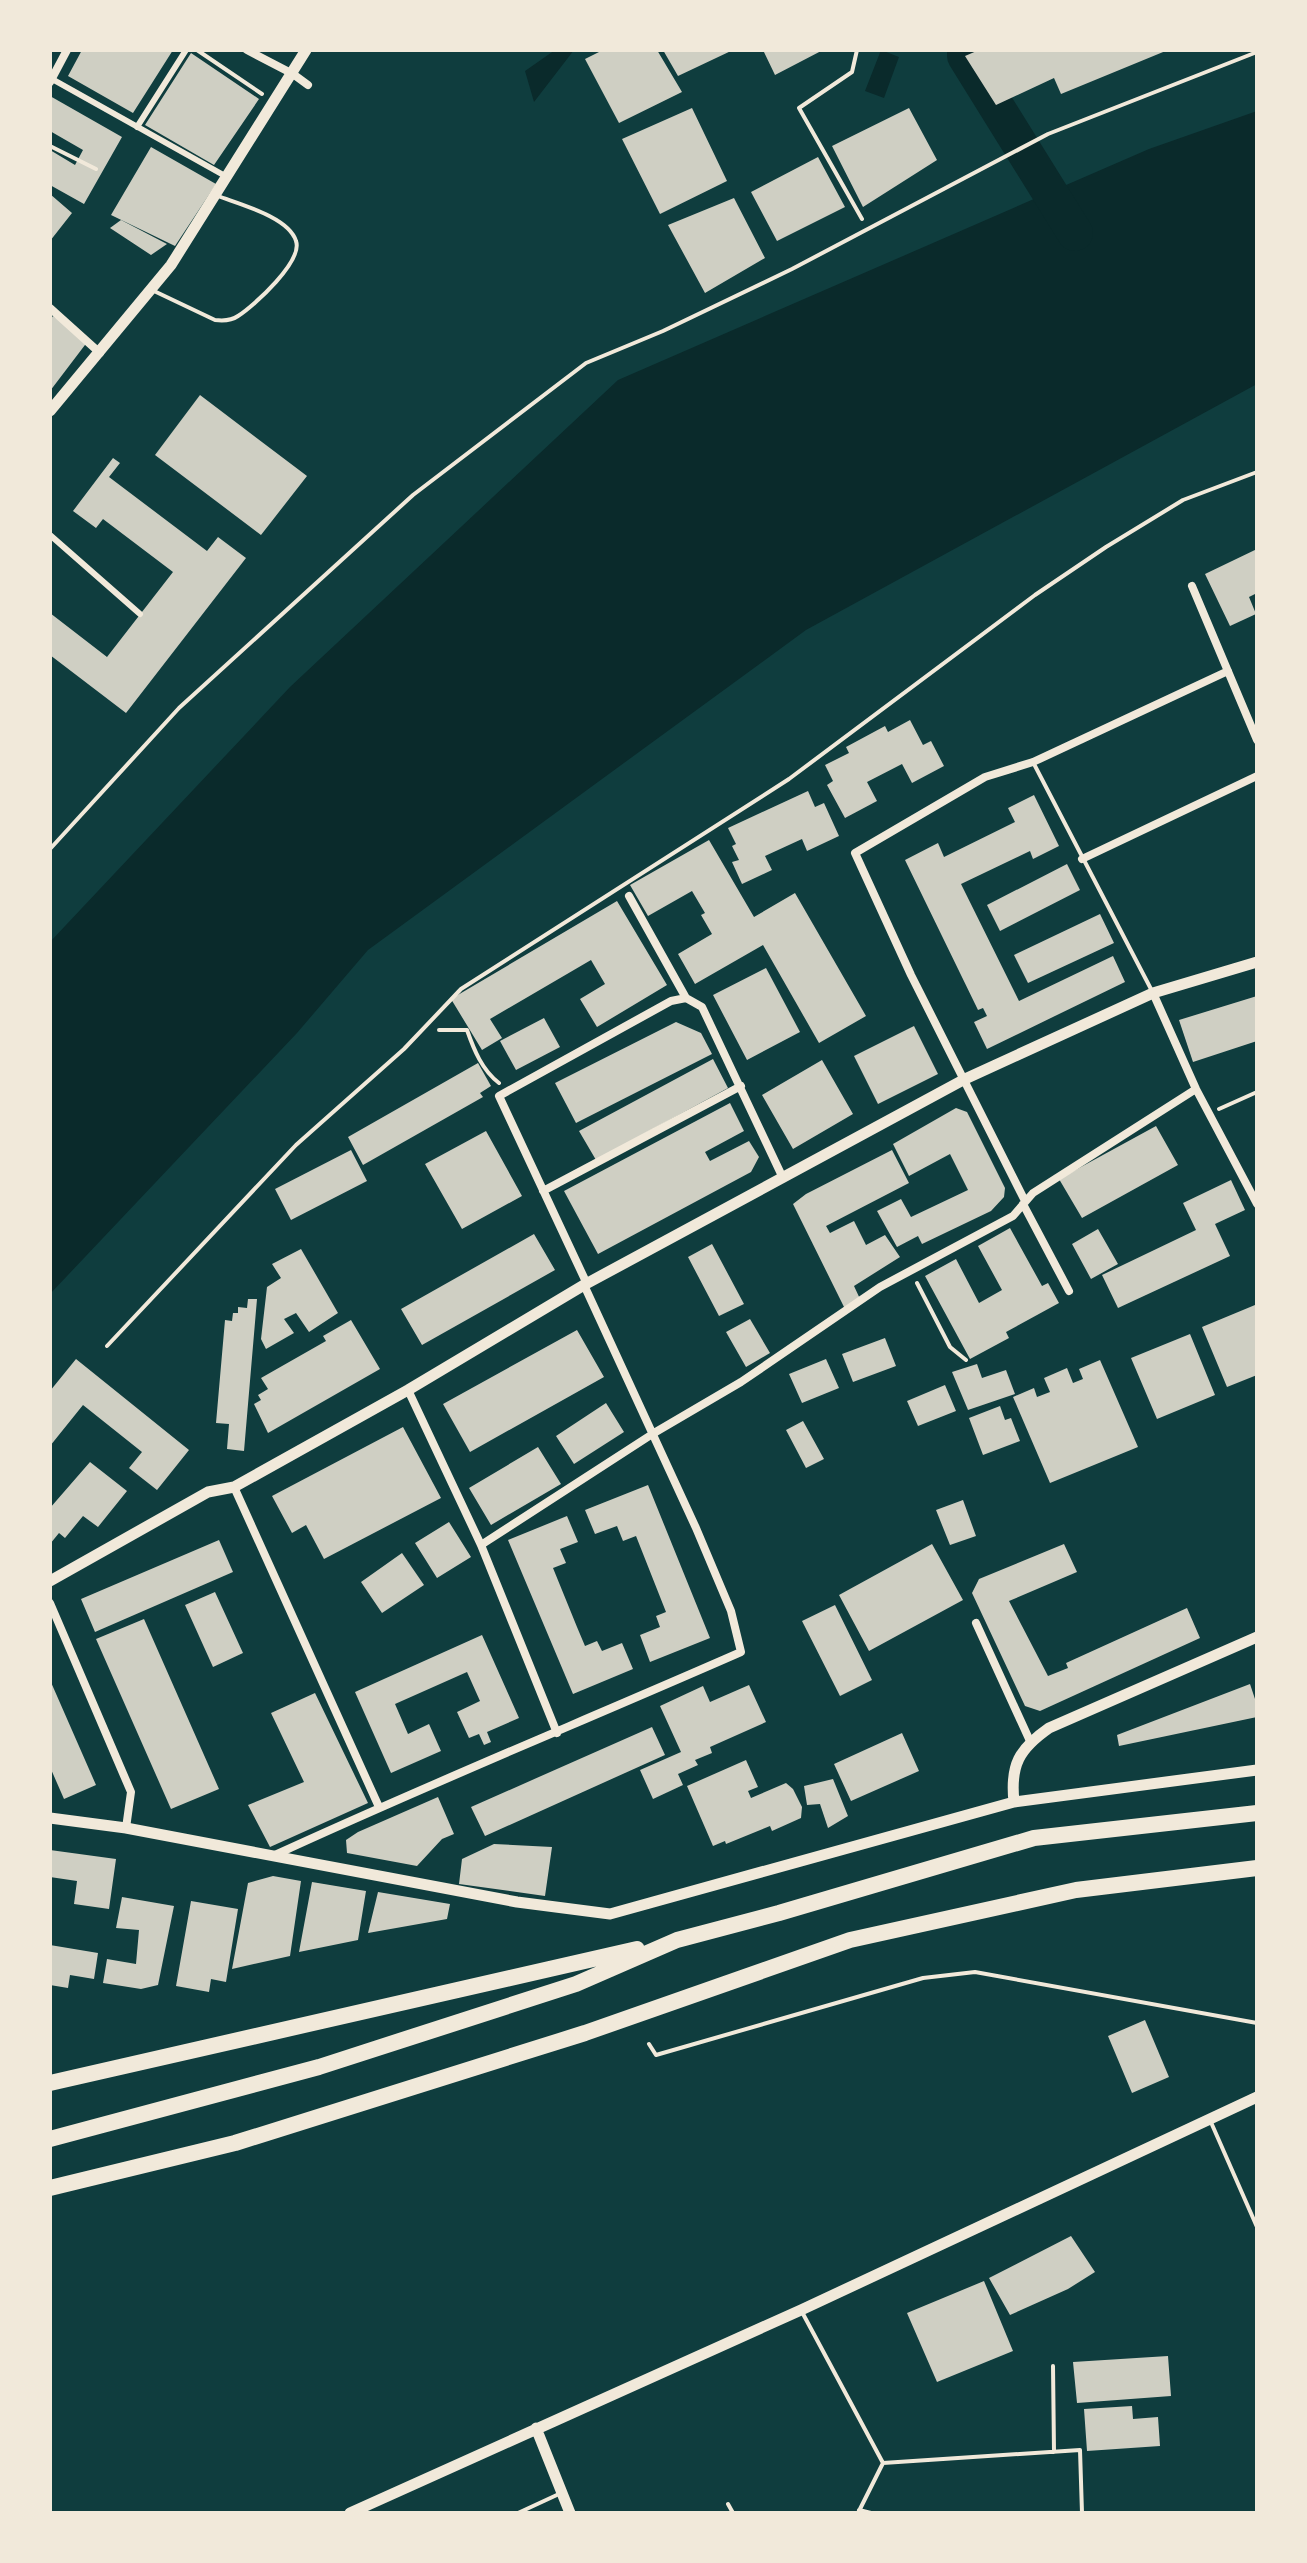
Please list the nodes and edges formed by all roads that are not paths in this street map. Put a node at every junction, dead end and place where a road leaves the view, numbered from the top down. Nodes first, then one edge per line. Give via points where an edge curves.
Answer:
1 (67, 50) edge
2 (186, 50) edge
3 (247, 50) edge
4 (306, 50) edge
5 (857, 50) edge
6 (293, 74) junction
7 (51, 79) edge
8 (308, 85) dead end
9 (137, 127) junction
10 (50, 146) edge
11 (96, 169) dead end
12 (227, 177) junction
13 (216, 195) junction
14 (862, 219) dead end
15 (150, 290) junction
16 (50, 308) edge
17 (100, 353) junction
18 (50, 411) edge
19 (1257, 472) edge
20 (50, 535) edge
21 (1192, 586) dead end
22 (140, 614) dead end
23 (1228, 671) junction
24 (1257, 740) edge
25 (1033, 762) junction
26 (1257, 776) edge
27 (1082, 859) junction
28 (629, 896) dead end
29 (1257, 962) edge
30 (1153, 993) junction
31 (686, 998) junction
32 (965, 1079) junction
33 (741, 1086) junction
34 (1196, 1089) junction
35 (782, 1176) junction
36 (543, 1191) junction
37 (1024, 1203) junction
38 (1257, 1204) edge
39 (586, 1284) junction
40 (1069, 1291) dead end
41 (107, 1346) dead end
42 (408, 1390) junction
43 (654, 1433) junction
44 (234, 1487) junction
45 (481, 1545) junction
46 (50, 1581) edge
47 (50, 1603) edge
48 (976, 1623) dead end
49 (1257, 1637) edge
50 (557, 1733) junction
51 (1030, 1741) junction
52 (1257, 1770) edge
53 (1014, 1802) junction
54 (379, 1807) junction
55 (1257, 1813) edge
56 (50, 1818) edge
57 (126, 1828) junction
58 (271, 1857) junction
59 (1257, 1868) edge
60 (677, 1940) junction
61 (1257, 2023) edge
62 (649, 2044) dead end
63 (50, 2083) edge
64 (1257, 2097) edge
65 (1209, 2118) junction
66 (50, 2139) edge
67 (50, 2188) edge
68 (1257, 2227) edge
69 (801, 2310) junction
70 (1053, 2366) dead end
71 (536, 2428) junction
72 (1054, 2452) junction
73 (883, 2463) junction
74 (562, 2493) junction
75 (728, 2504) dead end
76 (858, 2511) edge
77 (350, 2513) edge
78 (518, 2513) edge
79 (570, 2513) edge
80 (733, 2513) edge
81 (871, 2513) edge
82 (1082, 2513) edge

1 - 7 street
2 - 9 street
3 - 6 street
4 - 6 street
5 - 14 lane via 852,72 799,108
6 - 8 street
6 - 12 street
7 - 9 street
9 - 12 street
10 - 11 lane
12 - 13 street
13 - 15 street
13 - 15 lane via 286,226 296,241 297,255 289,267 237,317 225,321
15 - 17 street
16 - 17 street
17 - 18 street
19 - 41 lane via 1183,500 1106,547 789,779 461,989 404,1049 296,1145
20 - 22 street
21 - 23 street
23 - 24 street
23 - 25 street
25 - 27 lane
25 - 32 street via 985,777 855,853
26 - 27 street
27 - 30 lane
28 - 31 street
29 - 30 street
30 - 32 street
30 - 34 street
31 - 33 street via 702,1007
31 - 36 street via 671,1001 499,1096
32 - 35 street
32 - 37 street
33 - 35 street
33 - 36 street
34 - 37 street
34 - 38 street
35 - 39 street
36 - 39 street
37 - 40 street
37 - 43 street via 1013,1216 837,1314 741,1382
39 - 42 street
39 - 43 street
42 - 44 street
42 - 45 street
43 - 45 street
43 - 50 street via 731,1611 741,1652
44 - 46 street via 208,1492
44 - 54 street
45 - 50 street
47 - 57 street via 131,1792
48 - 51 street
49 - 51 street
50 - 54 street
51 - 53 street via 1011,1780
52 - 53 street
53 - 58 street via 610,1914
54 - 58 street
55 - 60 highway via 1034,1838
56 - 57 street
57 - 58 street
59 - 67 highway via 1076,1890 850,1940 585,2033 265,2133
60 - 63 highway
60 - 66 highway via 576,1984 334,2062
61 - 62 lane via 975,1972 923,1978 656,2055
64 - 65 street
65 - 68 lane
65 - 69 street
69 - 71 street
69 - 73 lane
70 - 72 lane
71 - 74 street
71 - 77 street
72 - 73 lane
72 - 82 lane via 1080,2450
73 - 76 lane
74 - 78 lane
74 - 79 street
75 - 80 lane
76 - 81 lane

